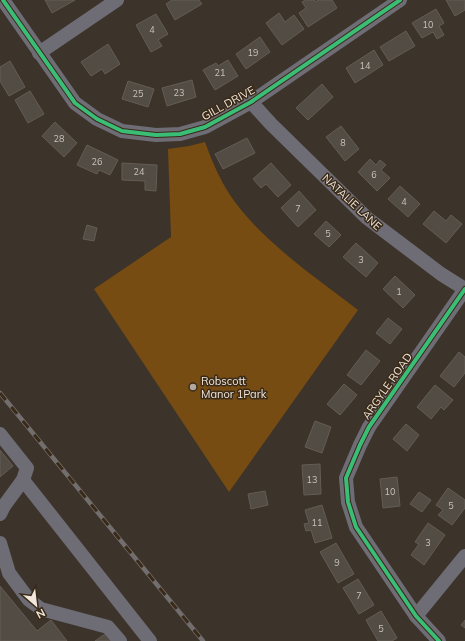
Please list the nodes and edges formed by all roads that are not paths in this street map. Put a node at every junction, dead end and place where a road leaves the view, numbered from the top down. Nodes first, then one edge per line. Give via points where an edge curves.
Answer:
1 (3, 0) edge
2 (117, 0) edge
3 (400, 0) edge
4 (39, 53) junction
5 (251, 102) junction
6 (465, 289) edge
7 (0, 434) edge
8 (24, 480) junction
9 (0, 514) edge
10 (0, 543) edge
11 (465, 556) edge
12 (416, 616) junction
13 (120, 641) edge
14 (150, 641) edge
15 (439, 641) edge

1 - 4 street, GILL DRIVE
2 - 4 street
3 - 5 street, GILL DRIVE
4 - 5 street, GILL DRIVE via 75,103 97,119 122,131 156,135 180,134 205,127
5 - 6 street, NATALIE LANE via 367,218
6 - 12 street, ARGYLE ROAD via 369,427 346,478 348,502 356,527
7 - 8 street via 27,468
8 - 9 street
8 - 14 street
10 - 13 street via 9,573 29,600 41,609 108,627
11 - 12 street
12 - 15 street, ARGYLE ROAD

